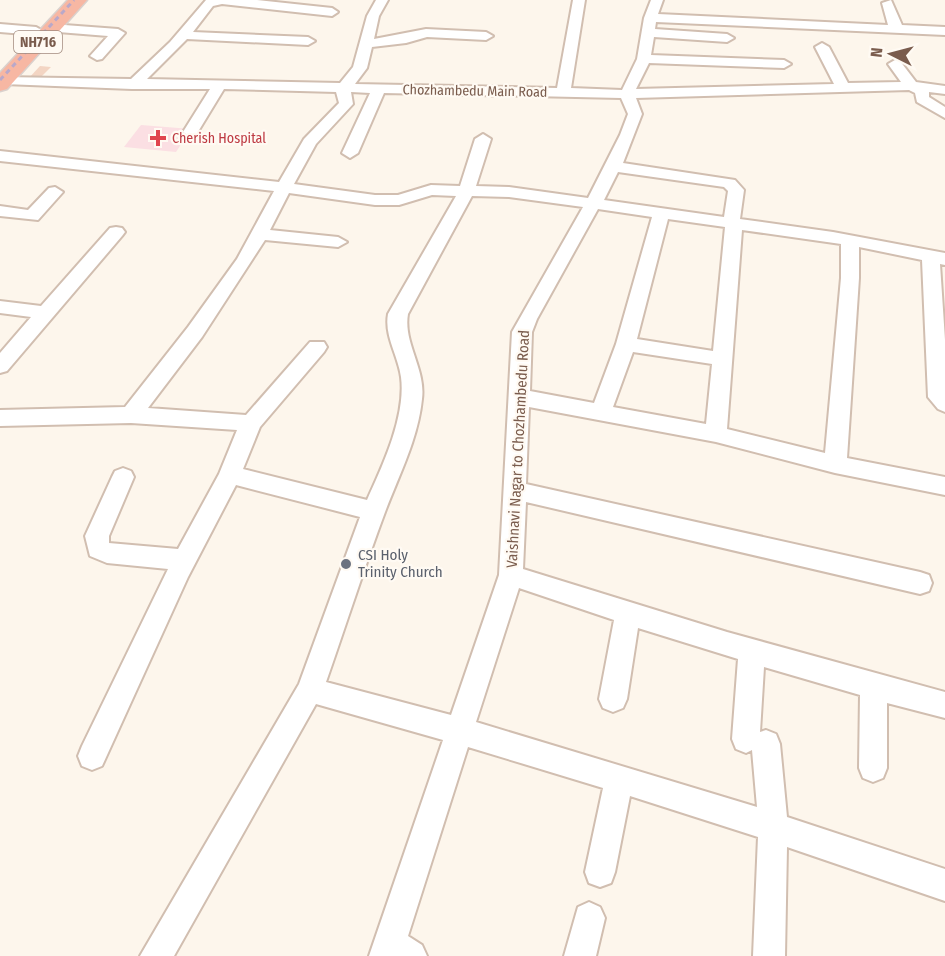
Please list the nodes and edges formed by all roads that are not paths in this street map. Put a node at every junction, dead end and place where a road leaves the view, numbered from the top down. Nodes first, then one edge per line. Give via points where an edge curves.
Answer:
1 (68, 0) edge
2 (78, 0) edge
3 (222, 0) edge
4 (382, 0) edge
5 (579, 0) edge
6 (657, 0) edge
7 (245, 1) edge
8 (888, 3) dead end
9 (332, 12) dead end
10 (650, 18) junction
11 (49, 24) junction
12 (0, 28) edge
13 (896, 28) junction
14 (945, 31) edge
15 (648, 33) junction
16 (183, 35) junction
17 (486, 36) dead end
18 (727, 38) dead end
19 (308, 41) dead end
20 (365, 44) junction
21 (822, 47) dead end
22 (97, 57) dead end
23 (644, 58) junction
24 (784, 64) dead end
25 (895, 64) dead end
26 (1, 78) edge
27 (132, 85) junction
28 (218, 87) junction
29 (843, 88) junction
30 (343, 89) junction
31 (916, 89) junction
32 (378, 90) junction
33 (945, 90) edge
34 (563, 93) junction
35 (627, 93) junction
36 (945, 100) edge
37 (945, 114) edge
38 (191, 132) dead end
39 (483, 139) dead end
40 (350, 153) dead end
41 (0, 156) edge
42 (613, 165) junction
43 (284, 187) junction
44 (54, 192) dead end
45 (466, 192) junction
46 (592, 203) junction
47 (0, 211) edge
48 (661, 214) junction
49 (733, 221) junction
50 (116, 232) dead end
51 (259, 234) junction
52 (850, 240) junction
53 (339, 242) dead end
54 (938, 258) edge
55 (0, 307) edge
56 (47, 313) junction
57 (626, 344) junction
58 (317, 347) dead end
59 (722, 359) junction
60 (0, 366) edge
61 (519, 397) junction
62 (945, 404) edge
63 (601, 412) junction
64 (131, 415) junction
65 (0, 418) edge
66 (251, 423) junction
67 (716, 434) junction
68 (835, 464) junction
69 (230, 475) junction
70 (123, 477) dead end
71 (945, 486) edge
72 (514, 490) junction
73 (374, 511) junction
74 (185, 560) junction
75 (511, 575) junction
76 (920, 583) dead end
77 (628, 614) junction
78 (752, 652) junction
79 (874, 687) junction
80 (310, 690) junction
81 (613, 699) dead end
82 (945, 705) edge
83 (460, 729) junction
84 (92, 756) dead end
85 (873, 768) dead end
86 (619, 778) junction
87 (773, 825) junction
88 (600, 872) dead end
89 (931, 880) edge
90 (589, 918) dead end
91 (395, 952) edge
92 (156, 956) edge
93 (580, 956) edge
94 (769, 956) edge

1 - 11 highway, NH716
2 - 11 highway, NH716
3 - 7 street
3 - 16 street via 209,3
4 - 20 street
5 - 34 street
6 - 10 street
7 - 9 street
8 - 13 street
10 - 13 street
10 - 15 street
11 - 12 street
11 - 22 street via 118,33
11 - 26 highway, NH716
13 - 14 street
15 - 18 street
15 - 23 street
16 - 19 street
16 - 27 street
17 - 20 street via 426,33
20 - 30 street via 360,68
21 - 29 street
23 - 24 street
23 - 35 street
25 - 31 street
26 - 27 street, Chozhambedu Main Road
27 - 28 street, Chozhambedu Main Road
28 - 30 street, Chozhambedu Main Road
28 - 38 street
29 - 31 street, Chozhambedu Main Road
29 - 35 street, Chozhambedu Main Road
30 - 32 street, Chozhambedu Main Road
30 - 43 street via 346,104 309,142
31 - 33 street, Chozhambedu Main Road
31 - 36 street
31 - 37 street via 922,99
32 - 34 street, Chozhambedu Main Road
32 - 40 street
34 - 35 street, Chozhambedu Main Road
35 - 42 street, Vaishnavi Nagar to Chozhambedu Road via 635,114
39 - 45 street
41 - 43 street
42 - 46 street, Vaishnavi Nagar to Chozhambedu Road
42 - 49 street via 729,183 736,190
43 - 45 street via 375,200 399,200 431,189
43 - 51 street
44 - 47 street via 32,216
45 - 46 street via 509,192
45 - 73 street via 398,314 396,325 411,376 412,398 398,456
46 - 48 street
46 - 61 street, Vaishnavi Nagar to Chozhambedu Road via 522,332
48 - 49 street
48 - 57 street
49 - 52 street
49 - 59 street
50 - 56 street
51 - 53 street
51 - 64 street via 195,332
52 - 54 street
52 - 68 street
54 - 62 street via 938,397
55 - 56 street
56 - 60 street
57 - 59 street
57 - 63 street
58 - 66 street
59 - 67 street
61 - 63 street
61 - 72 street, Vaishnavi Nagar to Chozhambedu Road
63 - 67 street
64 - 65 street
64 - 66 street
66 - 69 street
67 - 68 street
68 - 71 street
69 - 73 street
69 - 74 street
70 - 74 street via 97,536 98,549
72 - 75 street, Vaishnavi Nagar to Chozhambedu Road
72 - 76 street
73 - 80 street
74 - 84 street
75 - 77 street
75 - 83 street, Vaishnavi Nagar to Chozhambedu Road
77 - 78 street
77 - 81 street
78 - 79 street
78 - 87 street via 756,742
79 - 82 street
79 - 85 street
80 - 83 street
80 - 92 street
83 - 86 street
83 - 91 street, Vaishnavi Nagar to Chozhambedu Road
86 - 87 street
86 - 88 street
87 - 89 street
87 - 94 street
90 - 93 street

